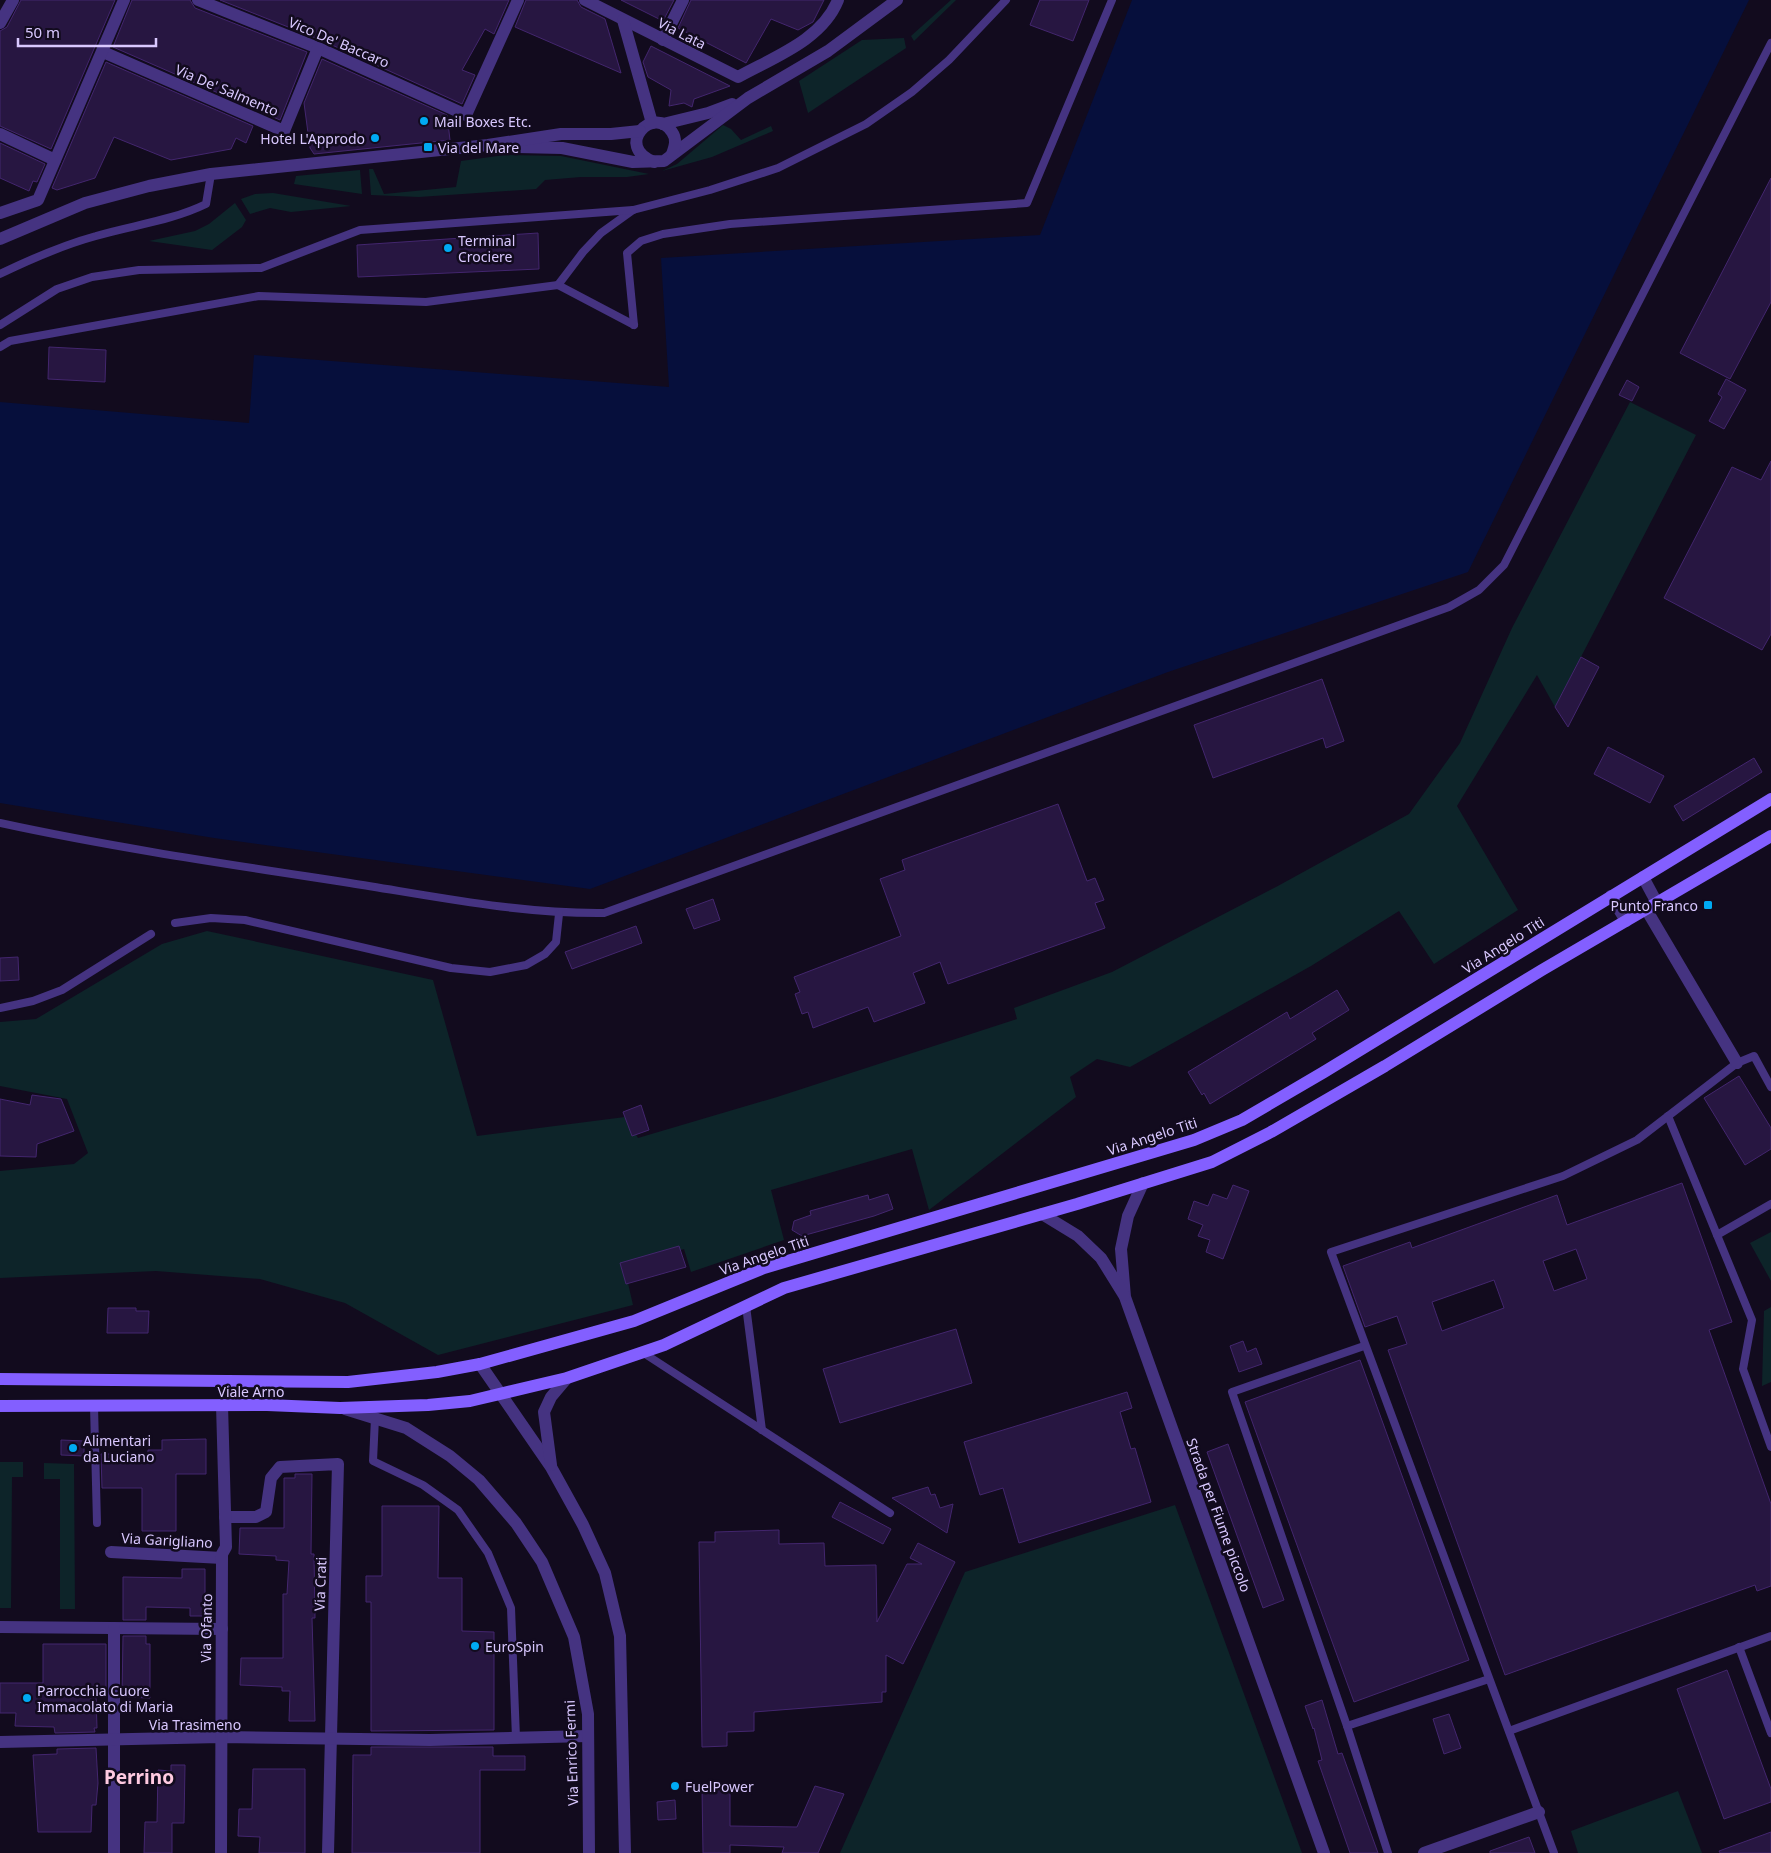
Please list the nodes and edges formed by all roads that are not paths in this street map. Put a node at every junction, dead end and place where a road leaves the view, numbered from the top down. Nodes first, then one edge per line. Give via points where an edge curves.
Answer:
1 (12, 0) edge
2 (124, 0) edge
3 (198, 0) edge
4 (518, 0) edge
5 (585, 0) edge
6 (683, 0) edge
7 (838, 0) edge
8 (897, 0) edge
9 (1006, 0) edge
10 (1112, 0) edge
11 (623, 20) junction
12 (0, 23) edge
13 (662, 40) junction
14 (1771, 43) edge
15 (318, 48) junction
16 (103, 52) junction
17 (748, 98) junction
18 (657, 124) junction
19 (640, 131) junction
20 (0, 134) edge
21 (488, 146) junction
22 (672, 154) junction
23 (55, 160) junction
24 (654, 162) junction
25 (211, 174) junction
26 (633, 210) junction
27 (0, 213) edge
28 (0, 239) edge
29 (0, 274) edge
30 (558, 285) junction
31 (0, 325) edge
32 (0, 347) edge
33 (1771, 799) edge
34 (0, 823) edge
35 (1771, 836) edge
36 (1642, 877) junction
37 (1611, 896) junction
38 (1652, 906) junction
39 (559, 914) junction
40 (1626, 921) junction
41 (175, 923) dead end
42 (151, 934) dead end
43 (0, 1008) edge
44 (1737, 1063) junction
45 (1771, 1087) edge
46 (1668, 1116) junction
47 (1142, 1184) junction
48 (1771, 1204) edge
49 (1042, 1214) junction
50 (1717, 1235) junction
51 (1125, 1297) junction
52 (746, 1306) junction
53 (1364, 1346) junction
54 (642, 1352) junction
55 (480, 1364) junction
56 (567, 1378) junction
57 (0, 1379) edge
58 (501, 1393) junction
59 (0, 1406) edge
60 (94, 1406) junction
61 (222, 1406) junction
62 (340, 1408) junction
63 (375, 1418) junction
64 (762, 1430) junction
65 (1771, 1448) edge
66 (552, 1467) junction
67 (890, 1513) dead end
68 (225, 1517) junction
69 (97, 1523) dead end
70 (110, 1552) dead end
71 (222, 1556) junction
72 (0, 1627) edge
73 (114, 1628) junction
74 (222, 1629) junction
75 (1771, 1636) edge
76 (1739, 1647) junction
77 (1489, 1679) junction
78 (1347, 1726) junction
79 (1509, 1731) junction
80 (1771, 1733) edge
81 (588, 1736) junction
82 (220, 1737) junction
83 (516, 1738) junction
84 (116, 1739) junction
85 (330, 1740) junction
86 (0, 1742) edge
87 (1539, 1812) junction
88 (114, 1853) edge
89 (221, 1853) edge
90 (328, 1853) edge
91 (589, 1853) edge
92 (626, 1853) edge
93 (1324, 1853) edge
94 (1388, 1853) edge
95 (1424, 1853) edge
96 (1554, 1853) edge

1 - 12 street
2 - 16 street
3 - 15 street, Vico De' Baccaro
4 - 15 street, Vico De' Baccaro via 466,115
5 - 11 street, Via Lata
6 - 13 street
7 - 13 street, Via Lata via 824,23 807,39 738,78
8 - 17 street via 828,51
9 - 26 lane via 949,60 912,92 866,124 778,168
10 - 30 lane via 1027,202 730,224 656,236 641,241 627,253 634,325
11 - 13 street, Via Lata
11 - 18 street
14 - 39 lane via 1504,565 1479,590 1440,610 604,913
15 - 16 street, Via De' Salmento via 284,131
16 - 23 street
17 - 18 street via 708,113
17 - 22 street
18 - 19 street
18 - 22 street via 670,129 675,137 676,146
19 - 21 street via 561,134
19 - 24 street via 636,141 638,151 644,159
20 - 23 street
21 - 24 street via 562,148 634,162
21 - 25 street
22 - 24 street via 664,161
23 - 27 street via 38,200
25 - 28 street via 85,203
25 - 29 lane via 206,204 187,213 95,236
26 - 30 lane via 601,233
26 - 31 lane via 360,230 262,268 139,270 92,277 58,289
30 - 32 lane via 426,302 259,296 10,341
33 - 36 main road, Via Angelo Titi
34 - 39 lane via 249,868
35 - 38 main road
36 - 37 main road, Via Angelo Titi
36 - 38 street
37 - 40 street
37 - 55 main road, Via Angelo Titi via 1242,1120 1194,1140 764,1268 634,1321
38 - 40 main road
38 - 44 street
39 - 41 lane via 556,942 545,954 526,965 490,972 451,968 245,920 211,918
40 - 47 main road via 1271,1132 1212,1162
42 - 43 lane via 62,990
44 - 45 lane via 1754,1056
44 - 46 lane
46 - 50 lane
46 - 53 lane via 1637,1140 1563,1176 1331,1252
47 - 49 main road
47 - 51 street, Strada per Fiume piccolo via 1128,1216 1121,1249
48 - 50 lane
49 - 51 street via 1078,1236 1101,1258
49 - 52 main road via 784,1288
50 - 65 lane via 1752,1320 1743,1369
51 - 93 street, Strada per Fiume piccolo
52 - 54 main road
52 - 64 lane
53 - 77 lane
53 - 78 lane via 1232,1392
54 - 56 main road
54 - 64 lane
55 - 57 main road, Viale Arno via 348,1382
55 - 58 street
56 - 58 main road
56 - 66 street via 551,1397 544,1412
58 - 62 main road, Viale Arno via 470,1401 428,1405
58 - 66 street
59 - 60 main road, Viale Arno
60 - 61 main road, Viale Arno
60 - 69 lane
61 - 62 main road, Viale Arno
61 - 68 street, Via Ofanto
62 - 63 street, Via Enrico Fermi
63 - 81 street, Via Enrico Fermi via 406,1428 450,1456 479,1480 516,1523 542,1562 574,1637 588,1714
63 - 83 lane via 373,1461 423,1485 458,1510 488,1553 511,1608
64 - 67 lane
66 - 92 street via 605,1573 620,1636
68 - 71 street, Via Ofanto via 226,1547
68 - 85 street, Via Crati via 256,1517 266,1512 271,1478 280,1467 338,1464
70 - 71 street, Via Garigliano
71 - 74 street, Via Ofanto
72 - 73 street
73 - 74 street
73 - 84 street
74 - 82 street, Via Ofanto
75 - 76 lane
76 - 79 lane
76 - 80 lane
77 - 78 lane
77 - 79 lane
78 - 94 lane
79 - 87 lane
81 - 83 street, Via Trasimeno
81 - 91 street, Via Enrico Fermi
82 - 84 street, Via Trasimeno
82 - 85 street, Via Trasimeno
82 - 89 street, Via Ofanto
83 - 85 street, Via Trasimeno
84 - 86 street, Via Trasimeno
84 - 88 street
85 - 90 street, Via Crati
87 - 95 street
87 - 96 lane

